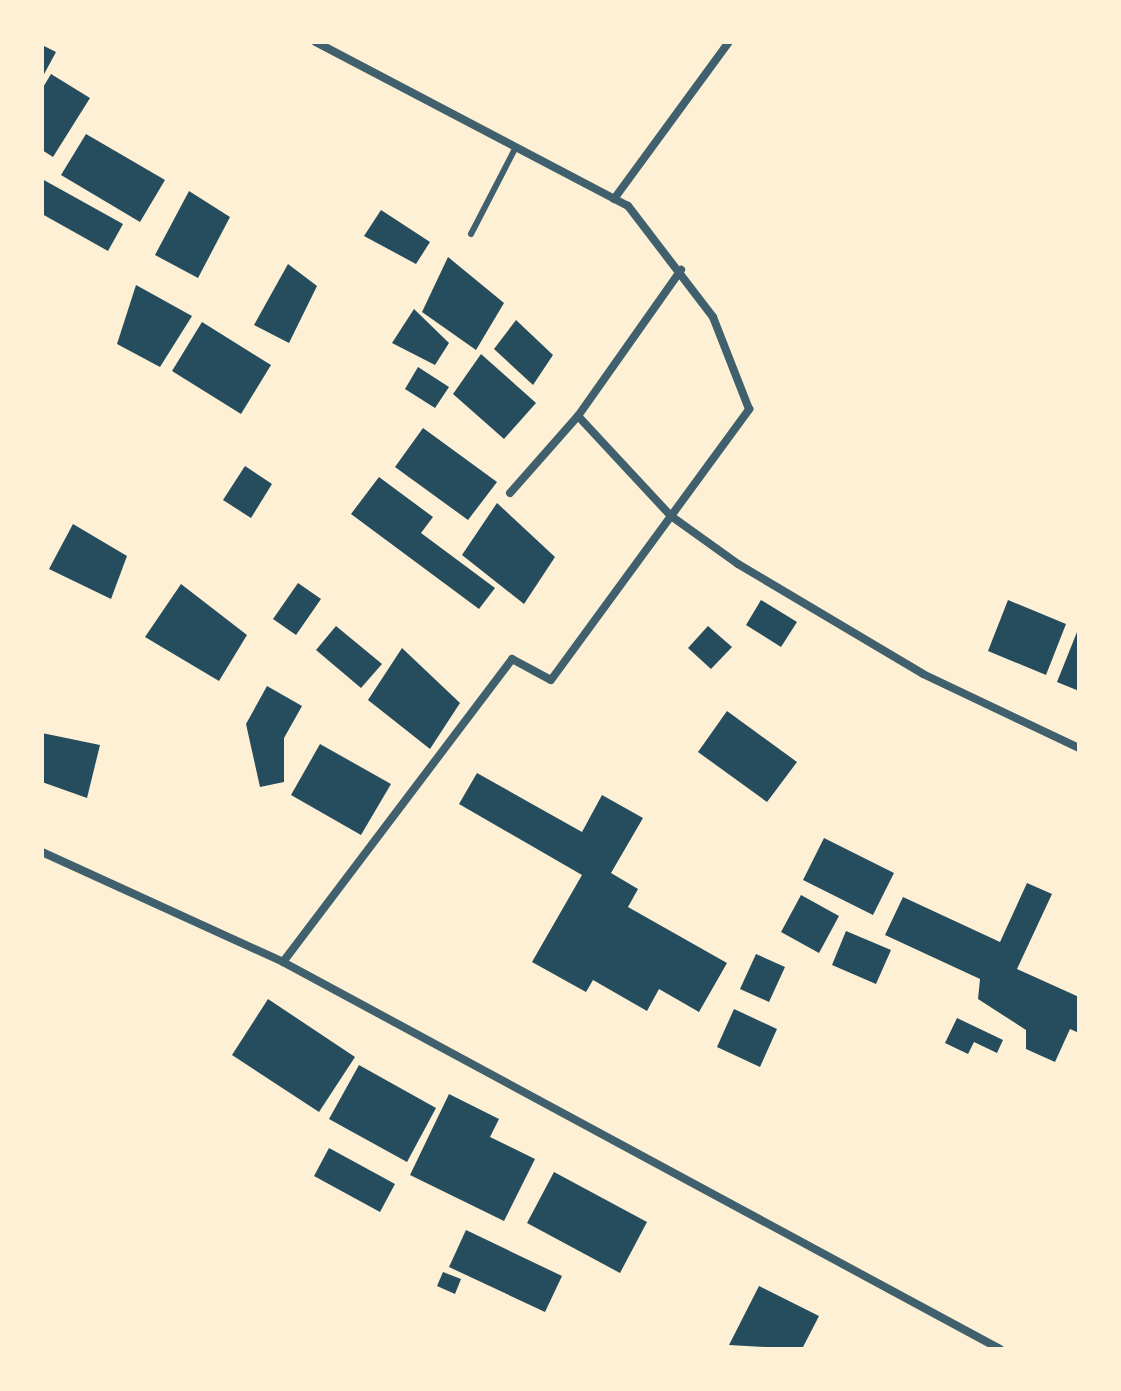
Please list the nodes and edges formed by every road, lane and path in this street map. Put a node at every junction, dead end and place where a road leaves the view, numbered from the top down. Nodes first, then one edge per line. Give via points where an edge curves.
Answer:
1 (315, 42) edge
2 (729, 42) edge
3 (516, 147) junction
4 (614, 199) junction
5 (471, 234) dead end
6 (681, 270) junction
7 (578, 416) junction
8 (510, 493) dead end
9 (671, 516) junction
10 (1079, 748) edge
11 (42, 852) edge
12 (283, 962) junction
13 (1000, 1349) edge

1 - 3 street
2 - 4 street
3 - 4 street
3 - 5 lane
4 - 6 street
6 - 7 street
6 - 9 street via 713,317 749,409
7 - 8 street
7 - 9 street
9 - 10 street via 923,674
9 - 12 street via 551,680 512,659
11 - 12 street
12 - 13 street

